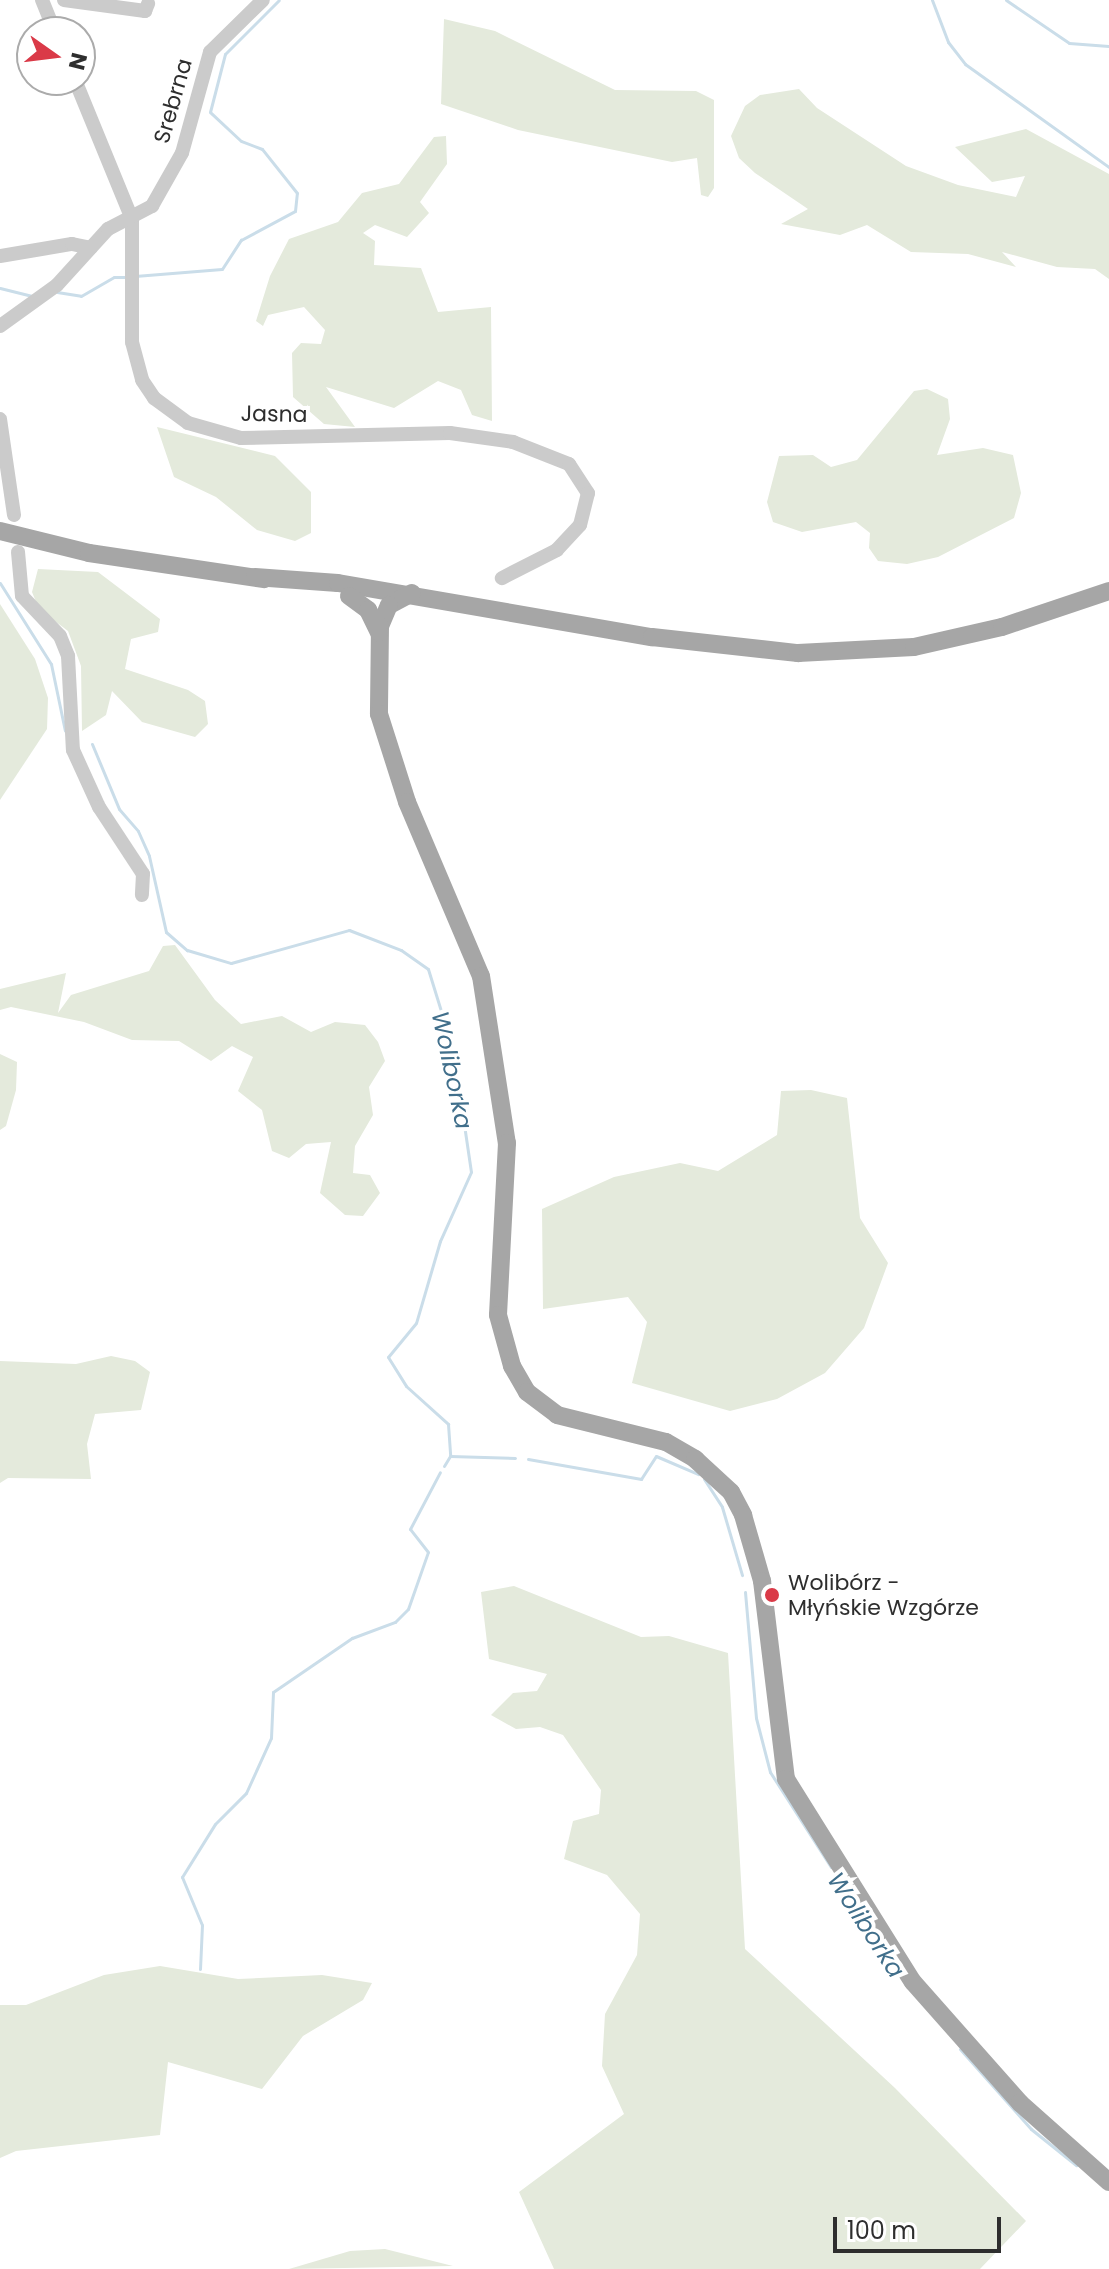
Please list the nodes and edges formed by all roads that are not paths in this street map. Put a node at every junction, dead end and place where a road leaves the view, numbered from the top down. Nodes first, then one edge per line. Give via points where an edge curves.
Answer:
1 (64, 0) edge
2 (263, 0) edge
3 (148, 4) dead end
4 (82, 96) edge
5 (132, 219) junction
6 (91, 248) junction
7 (0, 256) edge
8 (0, 326) edge
9 (0, 419) edge
10 (14, 515) dead end
11 (0, 531) edge
12 (18, 552) dead end
13 (255, 577) junction
14 (502, 578) dead end
15 (1109, 591) edge
16 (349, 596) junction
17 (402, 605) junction
18 (379, 633) junction
19 (379, 675) junction
20 (142, 895) dead end
21 (1109, 2182) edge

1 - 3 street via 145,11
2 - 5 street, Srebrna via 210,52 182,153 152,206
4 - 5 street, Jasna
5 - 6 street, Srebrna via 108,229
5 - 14 street, Jasna via 130,323 142,380 154,398 188,423 263,440 387,431 450,433 513,442 569,464 588,493 580,525 557,550
6 - 7 street via 72,244
6 - 8 street, Srebrna via 44,297
9 - 10 street
11 - 13 main road via 89,553
12 - 20 street via 22,596 60,636 68,656 73,750 99,807 143,874
13 - 16 main road
13 - 17 main road via 375,589
15 - 17 main road via 975,634 872,652 759,650
16 - 17 main road
16 - 18 main road via 368,610
17 - 18 main road
17 - 19 main road
18 - 19 main road
19 - 21 main road via 379,714 391,758 481,976 507,1143 498,1315 517,1377 532,1397 562,1418 666,1442 695,1459 731,1492 762,1581 786,1779 913,1982 1020,2103

